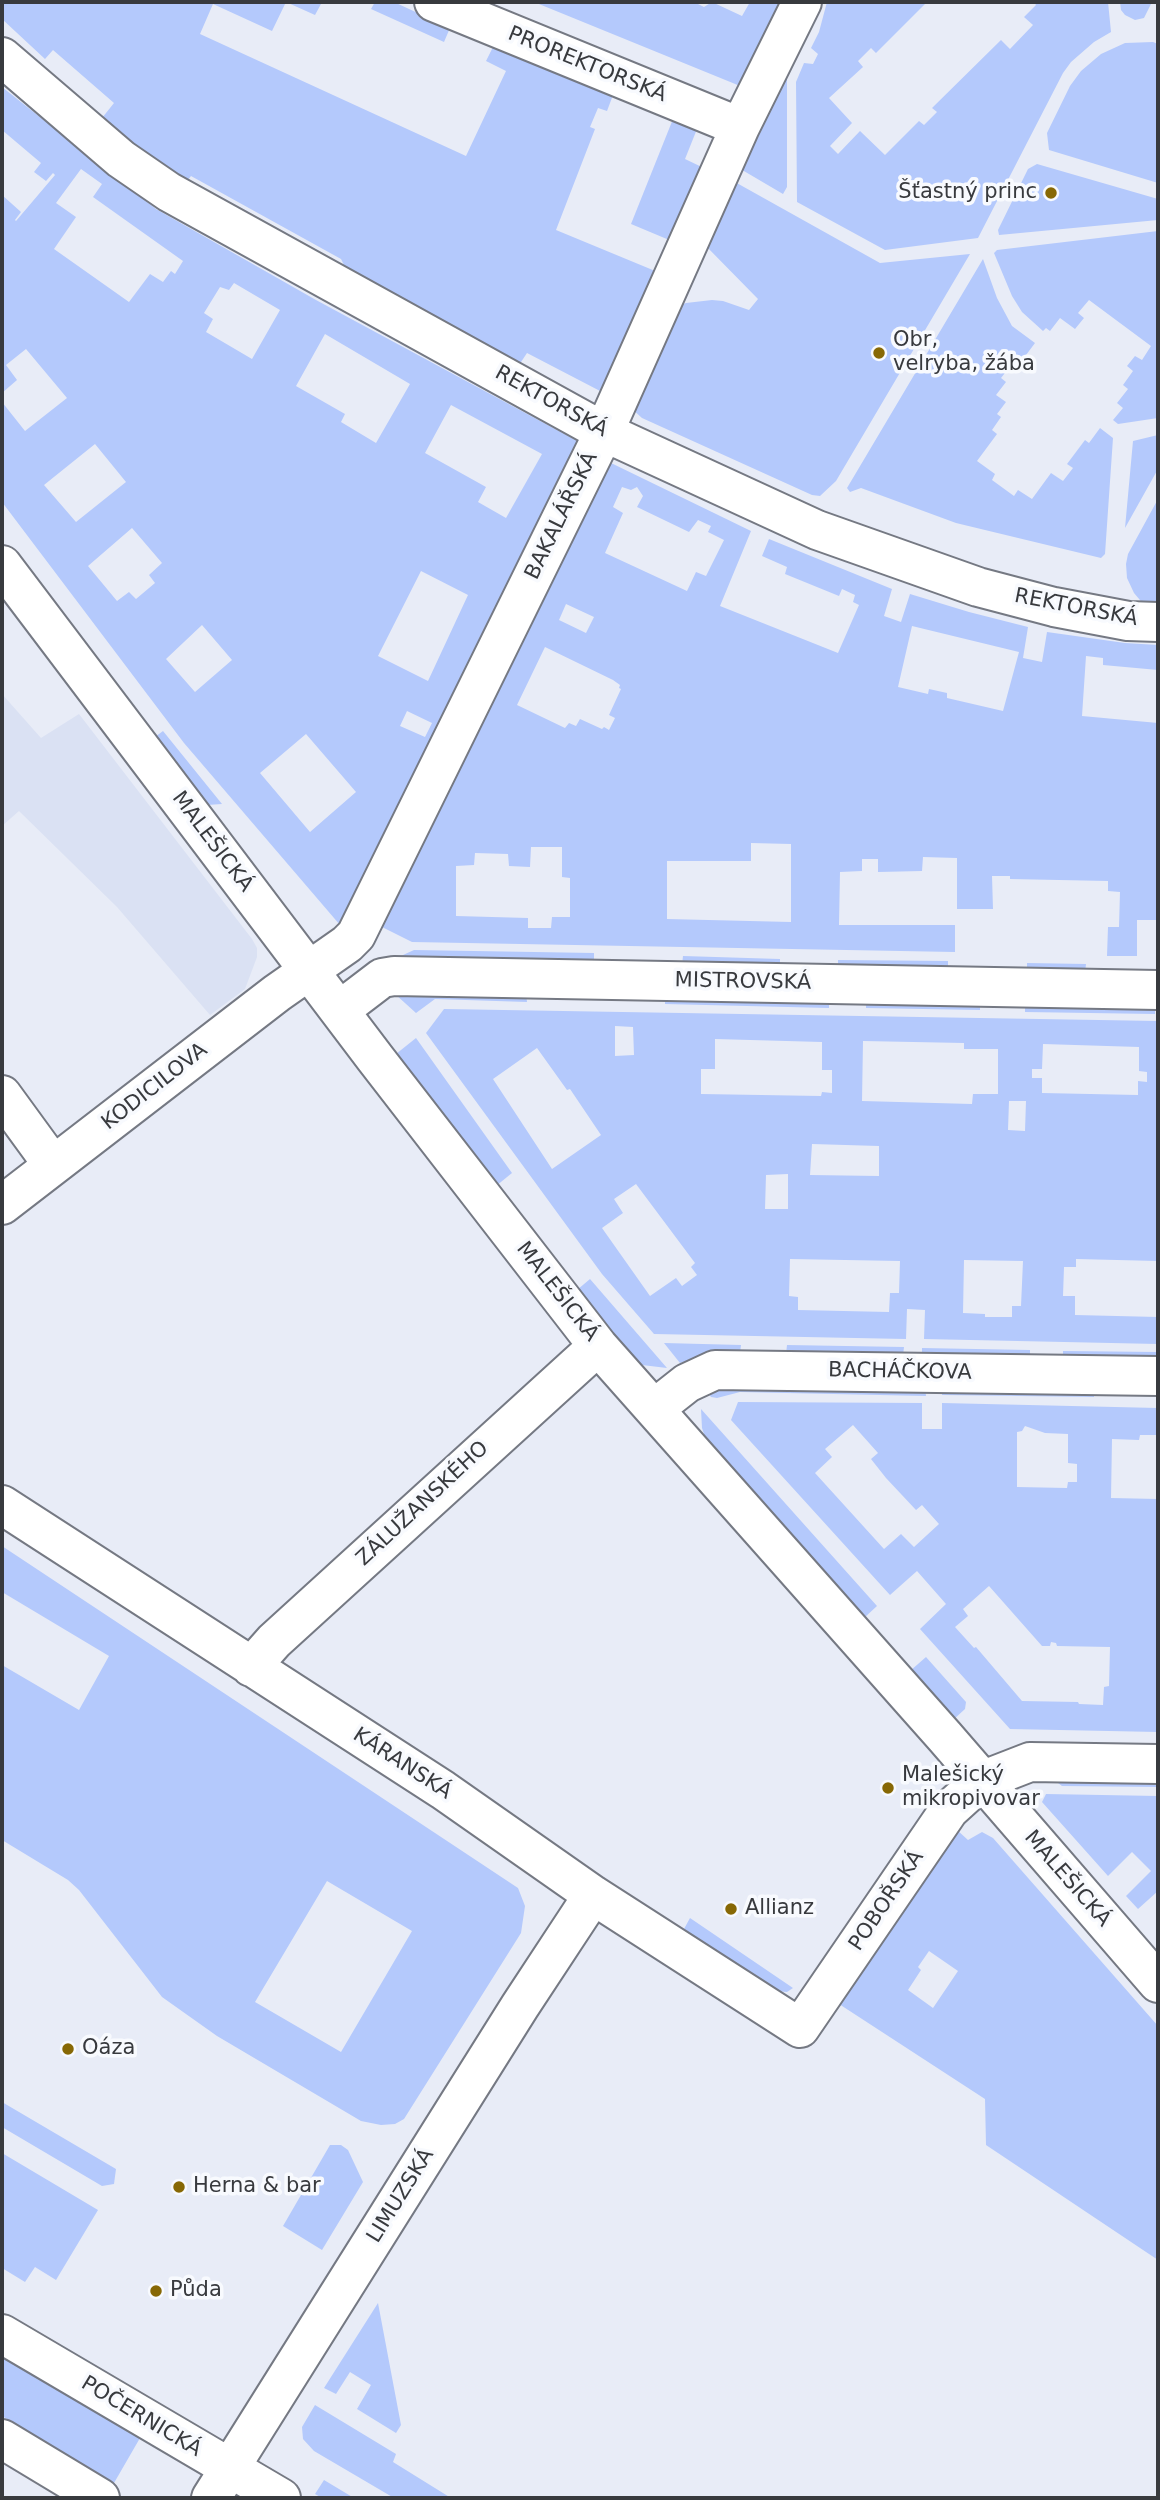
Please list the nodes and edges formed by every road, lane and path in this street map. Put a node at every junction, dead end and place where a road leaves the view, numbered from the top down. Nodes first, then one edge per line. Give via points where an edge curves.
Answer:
1 (434, 2) edge
2 (802, 2) edge
3 (2, 57) edge
4 (740, 127) junction
5 (604, 432) junction
6 (2, 565) edge
7 (1158, 622) edge
8 (310, 971) junction
9 (1158, 990) edge
10 (340, 1010) junction
11 (2, 1095) edge
12 (53, 1165) junction
13 (2, 1205) edge
14 (598, 1346) junction
15 (1158, 1376) edge
16 (654, 1409) junction
17 (2, 1505) edge
18 (251, 1667) junction
19 (1158, 1764) edge
20 (981, 1780) junction
21 (593, 1895) junction
22 (1158, 1983) edge
23 (800, 2028) joint
24 (2, 2334) edge
25 (2, 2440) edge
26 (220, 2484) edge
27 (100, 2498) edge
28 (281, 2498) edge

1 - 4 street, PROREKTORSKÁ
2 - 4 street, BAKALÁŘSKÁ
3 - 5 street, REKTORSKÁ via 121,159 169,192
4 - 5 street, BAKALÁŘSKÁ
5 - 7 street, REKTORSKÁ via 817,530 978,587 1054,607
5 - 8 street, BAKALÁŘSKÁ via 356,935
6 - 8 street, MALEŠICKÁ
8 - 10 street, MALEŠICKÁ
8 - 12 street, KODICILOVA
9 - 10 street, MISTROVSKÁ via 394,975 382,978
10 - 14 street, MALEŠICKÁ
11 - 12 street
12 - 13 street, KODICILOVA
14 - 16 street, MALEŠICKÁ
14 - 18 street, ZÁLUŽANSKÉHO
15 - 16 street, BACHÁČKOVA via 715,1370 687,1383
16 - 20 street, MALEŠICKÁ
17 - 18 street, KÁRANSKÁ
18 - 21 street, KÁRANSKÁ via 443,1790
19 - 20 street via 1030,1762
20 - 22 street, MALEŠICKÁ
20 - 23 street, POBOŘSKÁ via 949,1810
21 - 23 street, KÁRANSKÁ
21 - 26 street, LIMUZSKÁ
24 - 26 street, POČERNICKÁ
25 - 27 street
26 - 28 street, POČERNICKÁ

